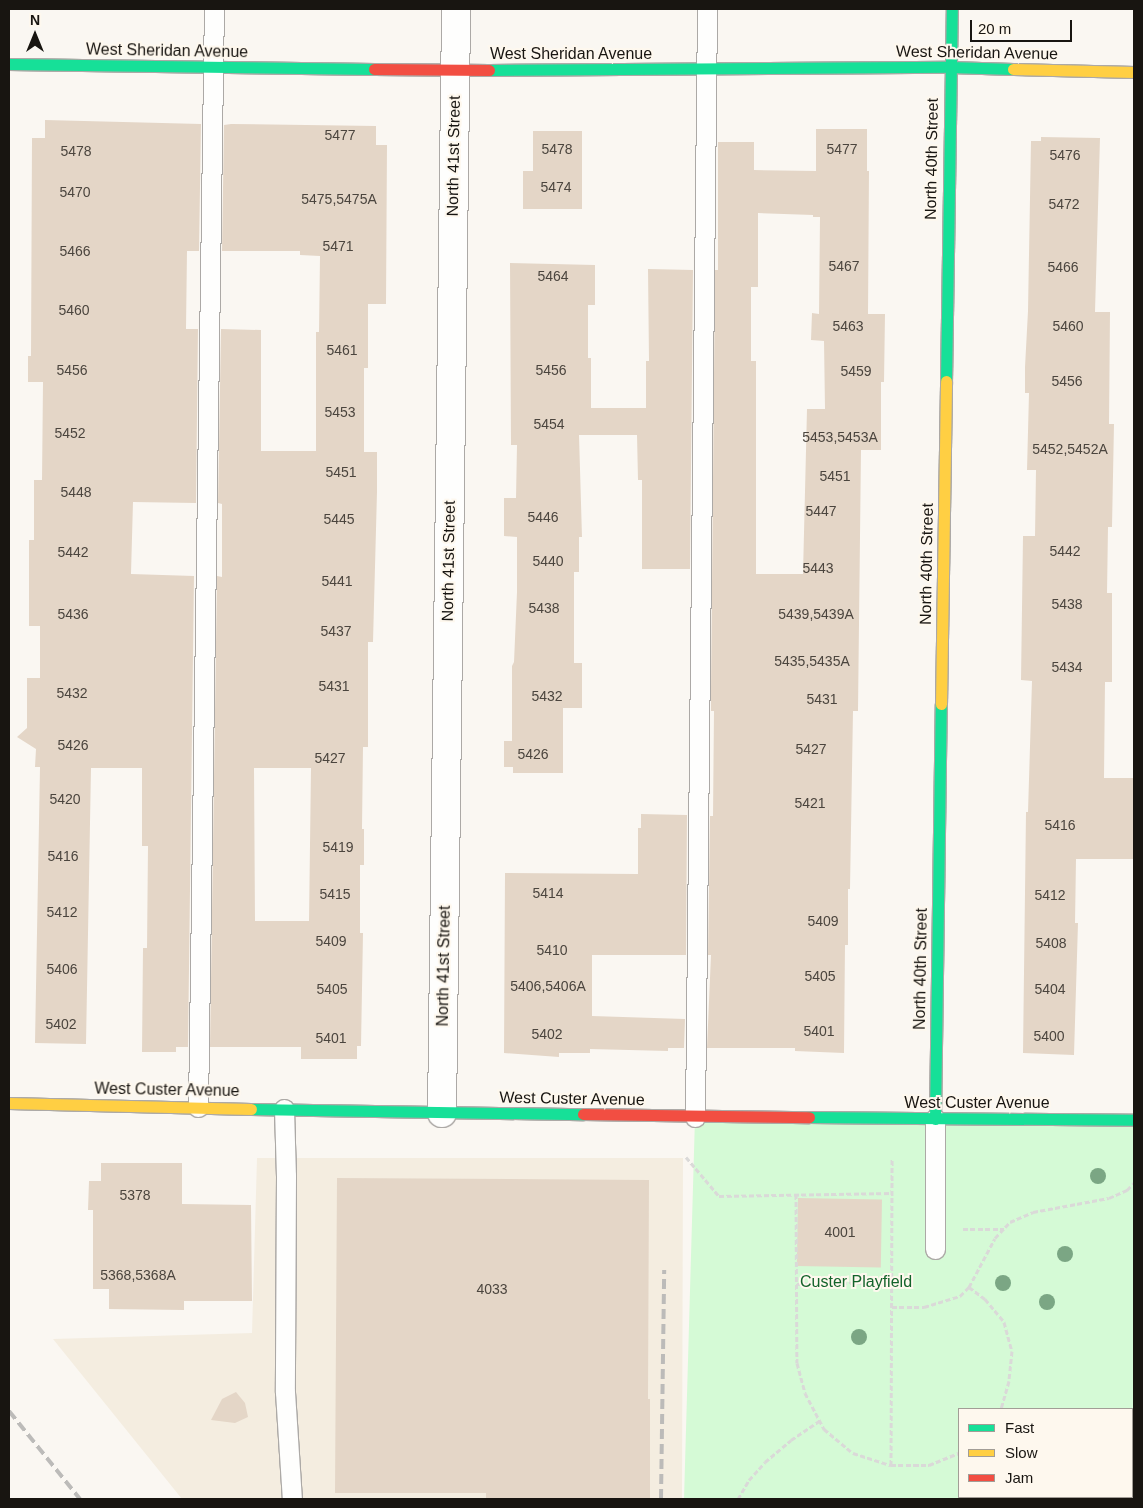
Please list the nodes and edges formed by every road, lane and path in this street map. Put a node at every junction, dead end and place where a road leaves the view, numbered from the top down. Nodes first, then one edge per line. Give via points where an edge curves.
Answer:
1 (214, 9) edge
2 (456, 9) edge
3 (708, 9) edge
4 (952, 9) edge
5 (9, 64) edge
6 (950, 67) junction
7 (213, 68) junction
8 (455, 70) junction
9 (707, 70) junction
10 (1134, 72) edge
11 (9, 1103) edge
12 (198, 1108) junction
13 (284, 1109) junction
14 (442, 1113) junction
15 (695, 1117) junction
16 (935, 1119) junction
17 (1134, 1120) edge
18 (686, 1157) dead end
19 (892, 1158) dead end
20 (1134, 1183) edge
21 (892, 1193) junction
22 (796, 1194) junction
23 (976, 1229) dead end
24 (1004, 1229) junction
25 (935, 1249) dead end
26 (892, 1282) junction
27 (797, 1284) junction
28 (969, 1287) junction
29 (892, 1307) junction
30 (1001, 1408) edge
31 (819, 1421) junction
32 (958, 1453) edge
33 (891, 1465) junction
34 (292, 1499) edge
35 (738, 1499) edge

1 - 7 lane
2 - 8 street, North 41st Street
3 - 9 lane
4 - 6 street, North 40th Street
5 - 7 street, West Sheridan Avenue
6 - 9 street, West Sheridan Avenue
6 - 10 street, West Sheridan Avenue
6 - 16 street, North 40th Street
7 - 8 street, West Sheridan Avenue
7 - 12 lane
8 - 9 street, West Sheridan Avenue
8 - 14 street, North 41st Street
9 - 15 lane
11 - 12 street, West Custer Avenue
12 - 13 street, West Custer Avenue
13 - 14 street, West Custer Avenue
13 - 34 lane via 285,1392
14 - 15 street, West Custer Avenue
15 - 16 street, West Custer Avenue
16 - 17 street, West Custer Avenue
16 - 25 lane
18 - 22 path via 719,1196
19 - 21 path
20 - 24 path via 1109,1198 1034,1212 1010,1222
21 - 22 path
21 - 26 path
22 - 27 path
23 - 24 path
24 - 28 path via 995,1238
26 - 27 path
26 - 29 path
27 - 31 path via 797,1363 805,1393
28 - 29 path via 960,1296 937,1305
28 - 30 path via 985,1299 1004,1322 1012,1351 1009,1381
29 - 33 path
31 - 33 path via 853,1453
31 - 35 path via 765,1462
32 - 33 path via 929,1465

